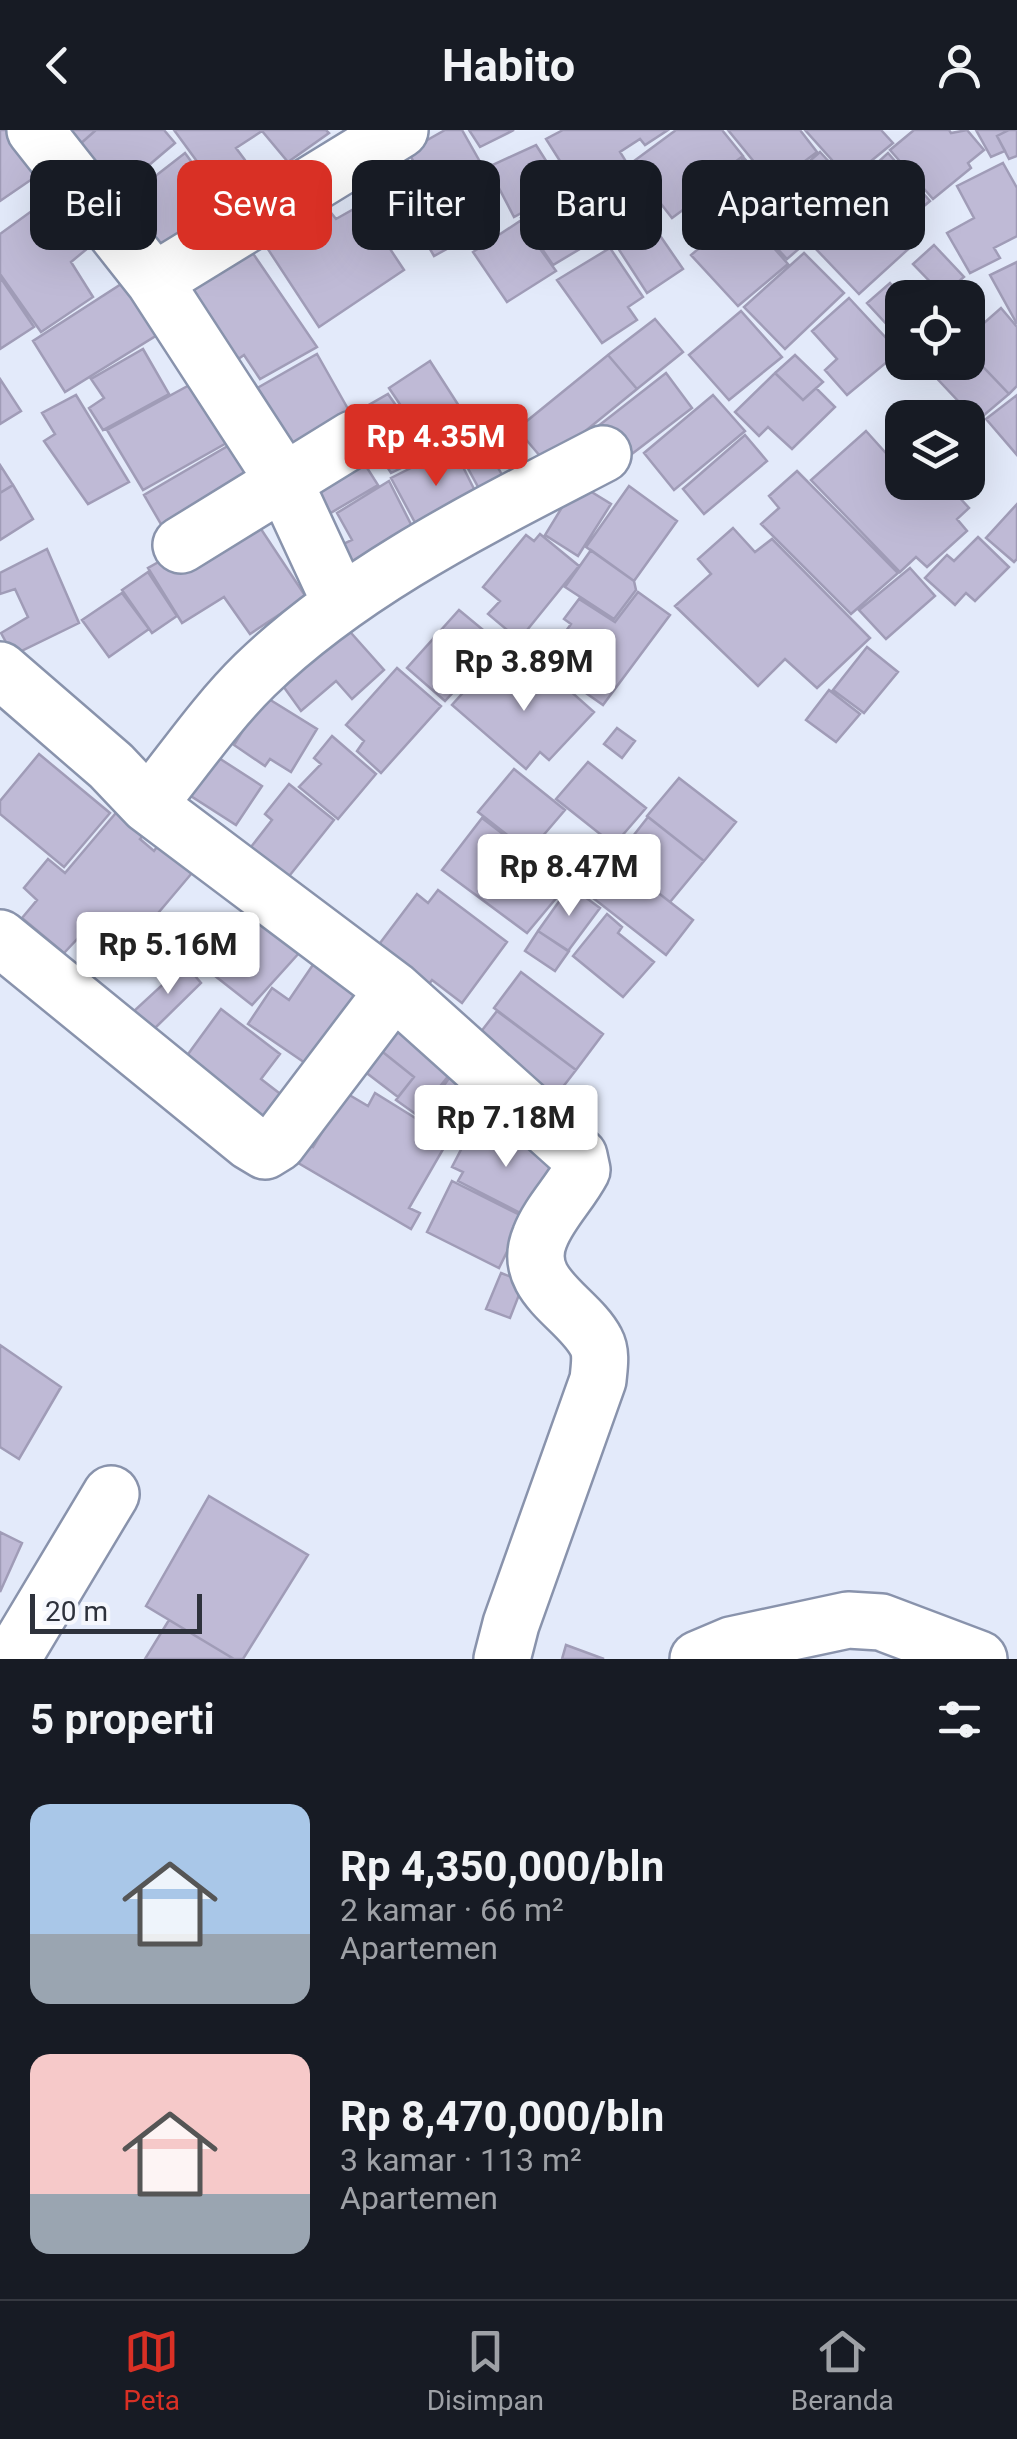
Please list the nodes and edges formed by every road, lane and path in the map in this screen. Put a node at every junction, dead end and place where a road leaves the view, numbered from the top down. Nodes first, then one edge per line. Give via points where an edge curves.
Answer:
1 (35, 130) edge
2 (400, 130) edge
3 (154, 281) junction
4 (353, 440) dead end
5 (604, 454) dead end
6 (284, 481) junction
7 (181, 545) dead end
8 (340, 602) junction
9 (0, 670) edge
10 (148, 805) junction
11 (0, 938) edge
12 (394, 990) junction
13 (111, 1494) dead end
14 (12, 1659) edge
15 (502, 1659) edge
16 (698, 1659) edge
17 (978, 1659) edge

1 - 3 street
2 - 3 street
3 - 6 street
4 - 6 street
5 - 8 street
6 - 7 street
6 - 8 street
8 - 10 street via 253,677
9 - 10 street
10 - 12 street
11 - 12 street via 266,1151
12 - 15 street via 579,1156 582,1170 539,1238 536,1259 546,1286 595,1338 598,1380
13 - 14 street
16 - 17 street via 848,1620 881,1622

